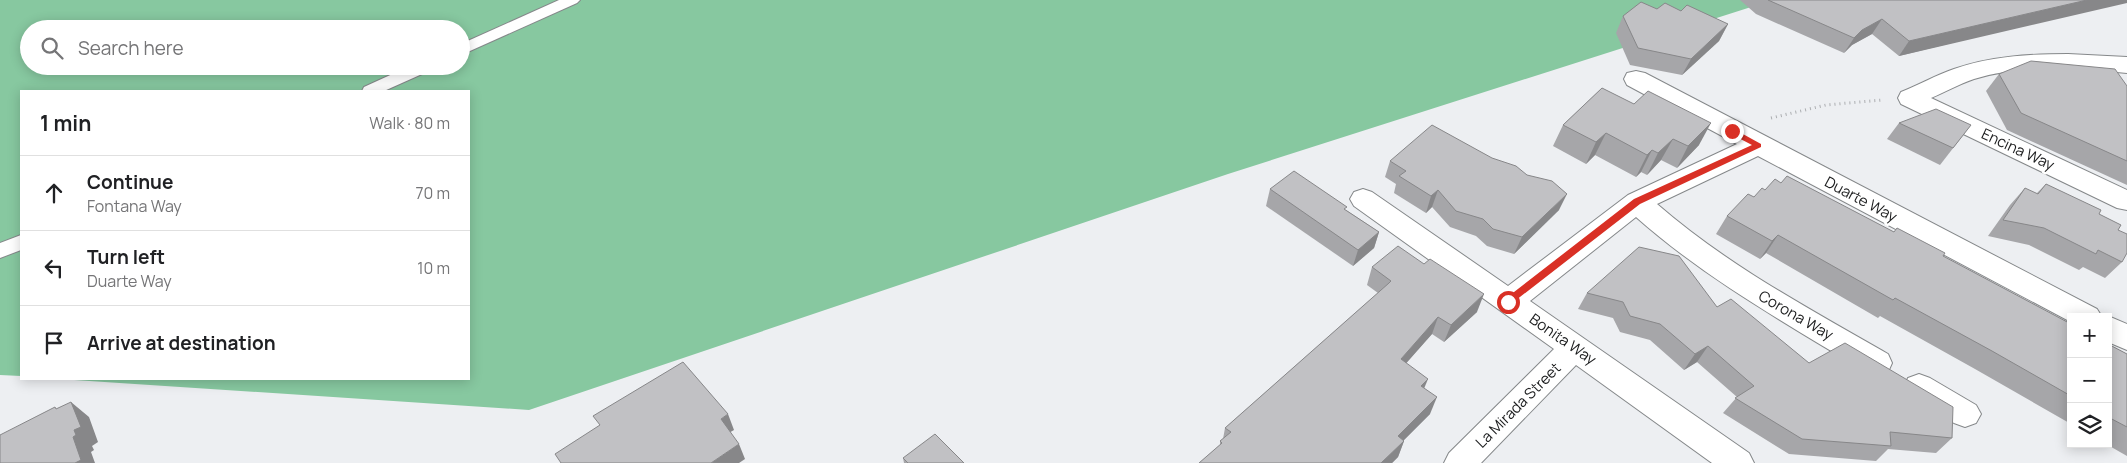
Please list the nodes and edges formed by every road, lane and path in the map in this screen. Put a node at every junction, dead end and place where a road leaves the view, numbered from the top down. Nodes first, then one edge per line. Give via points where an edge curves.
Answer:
1 (572, 0) edge
2 (470, 46) edge
3 (2127, 65) edge
4 (405, 75) edge
5 (1636, 79) dead end
6 (372, 90) edge
7 (1910, 98) junction
8 (1732, 131) junction
9 (1759, 145) junction
10 (1363, 199) dead end
11 (2126, 201) edge
12 (1637, 202) junction
13 (20, 242) edge
14 (0, 251) edge
15 (1508, 302) junction
16 (2079, 313) edge
17 (2112, 330) edge
18 (2127, 338) edge
19 (1575, 347) junction
20 (1965, 414) dead end
21 (1460, 463) edge
22 (1738, 463) edge

1 - 2 lane
3 - 7 street via 2078,60 2021,62 1969,73
4 - 6 lane
5 - 8 street, Duarte Way
7 - 8 path via 1834,102 1788,112
7 - 11 street, Encina Way
8 - 9 street, Duarte Way
9 - 12 street
9 - 16 street, Duarte Way
10 - 15 street, Bonita Way
12 - 15 street
12 - 20 street, Corona Way via 1679,239 1744,284
13 - 14 lane
15 - 19 street, Bonita Way
17 - 18 street
19 - 21 street, La Mirada Street
19 - 22 street, Bonita Way

